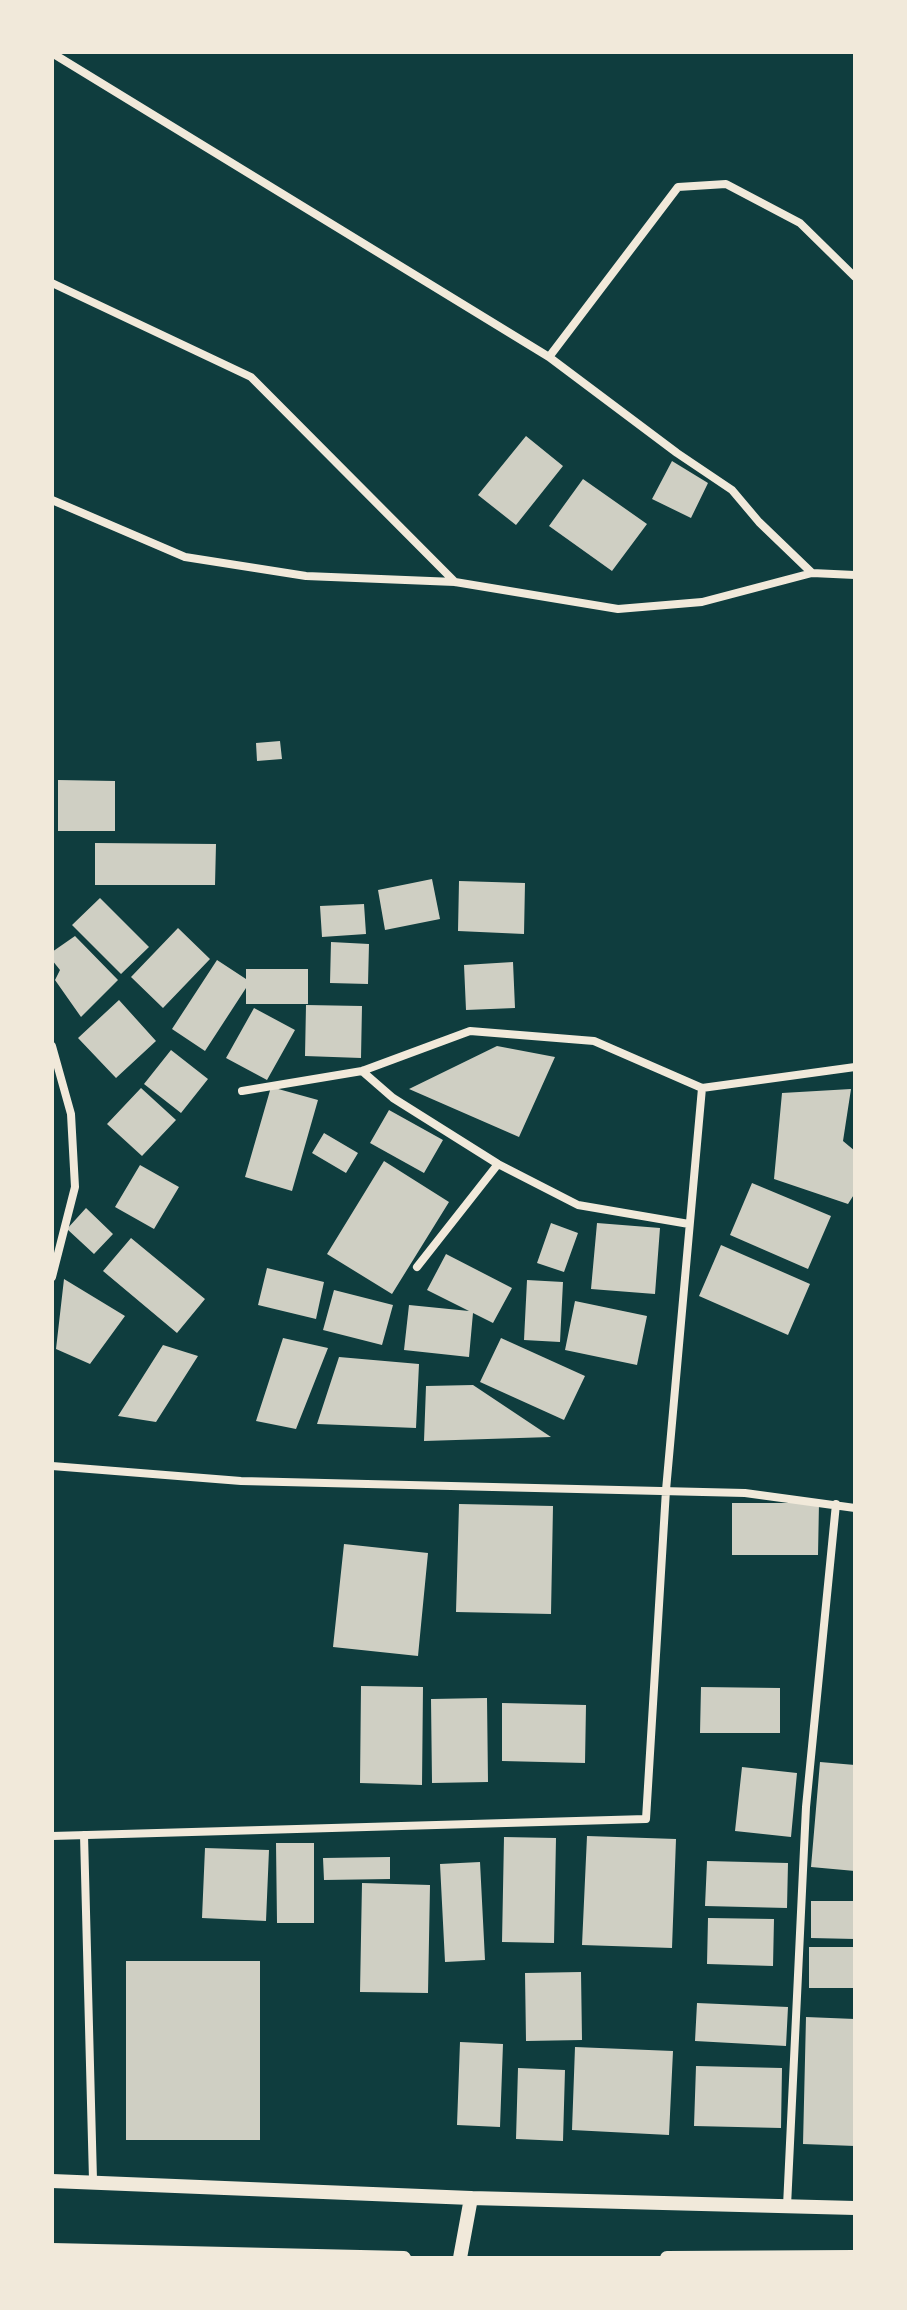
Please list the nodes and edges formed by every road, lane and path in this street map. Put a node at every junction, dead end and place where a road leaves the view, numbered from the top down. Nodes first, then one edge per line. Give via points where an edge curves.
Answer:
1 (52, 53) edge
2 (855, 277) edge
3 (52, 283) edge
4 (549, 357) junction
5 (52, 500) edge
6 (812, 573) junction
7 (855, 575) edge
8 (455, 582) junction
9 (52, 1046) edge
10 (855, 1067) edge
11 (362, 1071) junction
12 (702, 1088) junction
13 (242, 1091) dead end
14 (498, 1164) junction
15 (689, 1224) junction
16 (417, 1267) dead end
17 (52, 1277) edge
18 (52, 1466) edge
19 (666, 1490) junction
20 (836, 1504) junction
21 (855, 1508) edge
22 (84, 1835) junction
23 (52, 1836) edge
24 (93, 2180) junction
25 (52, 2181) edge
26 (471, 2198) junction
27 (787, 2206) junction
28 (855, 2208) edge
29 (52, 2250) edge
30 (855, 2257) edge
31 (404, 2258) edge
32 (460, 2258) edge
33 (667, 2258) edge

1 - 4 street
2 - 4 street via 800,223 726,184 678,187
3 - 8 street via 251,377
4 - 6 street via 732,490
5 - 8 street via 185,557 306,576
6 - 7 street
6 - 8 street via 702,602 618,609
9 - 17 street via 71,1114 75,1187
10 - 12 street
11 - 12 street via 470,1031 594,1041
11 - 13 street
11 - 14 street via 393,1098
12 - 15 street
14 - 15 street via 578,1205
14 - 16 street
15 - 19 street
18 - 19 street via 241,1481
19 - 20 street
19 - 22 street via 646,1819
20 - 21 street
20 - 27 street via 806,1807
22 - 23 street
22 - 24 street
24 - 25 street
24 - 26 street
26 - 27 street
26 - 32 street
27 - 28 street
29 - 31 street
30 - 33 street

